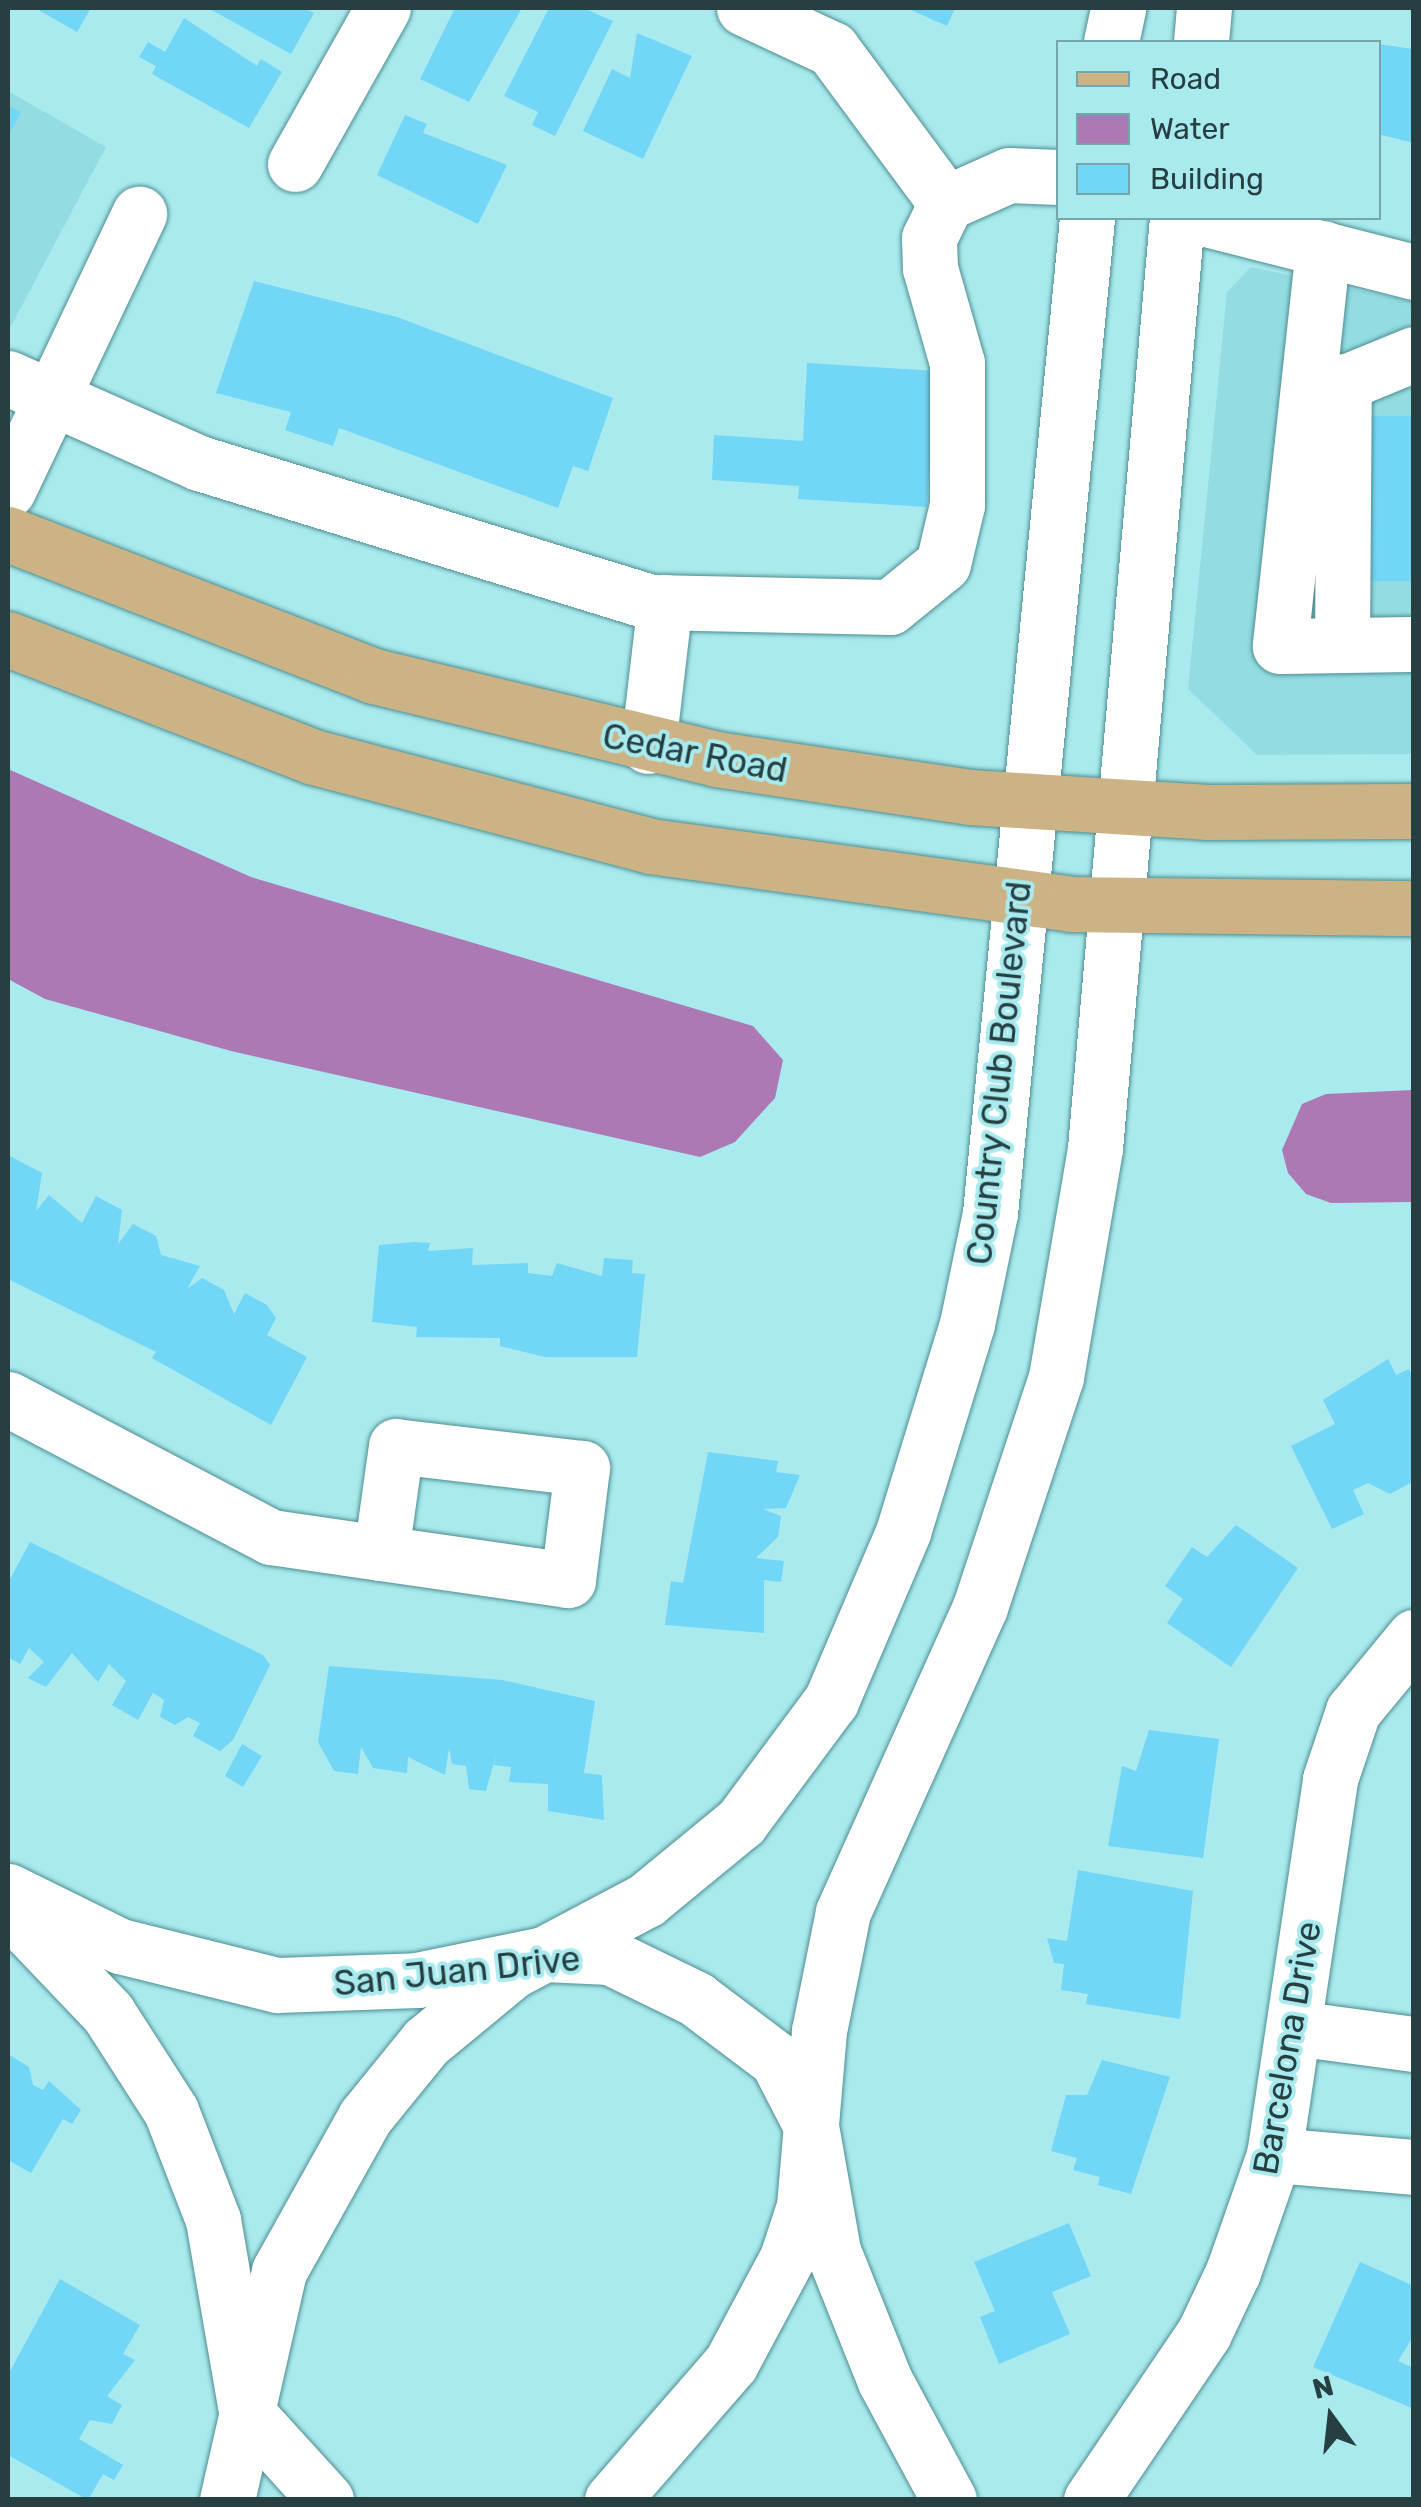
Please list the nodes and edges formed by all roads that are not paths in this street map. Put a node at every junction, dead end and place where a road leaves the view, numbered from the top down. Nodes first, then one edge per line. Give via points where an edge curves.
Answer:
1 (383, 8) edge
2 (744, 8) edge
3 (1118, 8) edge
4 (1204, 8) edge
5 (1112, 40) edge
6 (1200, 40) edge
7 (295, 164) dead end
8 (1056, 177) edge
9 (946, 203) junction
10 (139, 214) dead end
11 (1087, 220) edge
12 (1177, 220) edge
13 (1210, 220) edge
14 (1322, 248) junction
15 (1414, 272) edge
16 (1414, 354) edge
17 (28, 389) edge
18 (1325, 390) junction
19 (8, 490) edge
20 (8, 534) edge
21 (665, 602) junction
22 (8, 639) edge
23 (1414, 644) edge
24 (648, 746) junction
25 (1030, 801) junction
26 (1124, 807) junction
27 (1414, 811) edge
28 (1019, 898) junction
29 (1115, 906) junction
30 (1414, 908) edge
31 (8, 1399) edge
32 (380, 1554) dead end
33 (1414, 1637) edge
34 (8, 1892) edge
35 (8, 1908) edge
36 (544, 1954) junction
37 (1294, 2028) junction
38 (1414, 2044) edge
39 (811, 2126) junction
40 (1274, 2154) junction
41 (1414, 2167) edge
42 (246, 2412) junction
43 (226, 2500) edge
44 (326, 2500) edge
45 (612, 2500) edge
46 (949, 2500) edge
47 (1091, 2500) edge

1 - 7 street
2 - 9 street via 832,49
3 - 5 street
4 - 6 street
8 - 9 street via 1008,175
9 - 21 street via 930,238 956,364 957,504 943,564 890,606
10 - 17 street
11 - 25 street, Country Club Boulevard
12 - 26 street
13 - 14 street
14 - 15 street
14 - 18 street
16 - 18 street
17 - 19 street
17 - 21 street via 428,540
18 - 23 street via 1280,646
20 - 24 main road, Cedar Road via 374,676
21 - 24 street
22 - 28 main road via 209,723 461,800 796,872
24 - 25 main road, Cedar Road via 888,788
25 - 26 main road, Cedar Road
25 - 28 street, Country Club Boulevard
26 - 27 main road, Cedar Road
26 - 29 street
28 - 29 main road
28 - 36 street, Country Club Boulevard via 990,1213 967,1324 903,1532 832,1701 760,1799 696,1864
29 - 30 main road
29 - 39 street via 1083,1259 1056,1378 980,1607 842,1912
31 - 32 street via 232,1524
33 - 37 street, Barcelona Drive via 1353,1712 1330,1779
34 - 36 street, San Juan Drive via 120,1946 278,1985 416,1980
35 - 42 street via 108,2013 171,2111 213,2220
36 - 39 street, San Juan Drive via 610,1957 696,1999 776,2060
36 - 42 street, Country Club Boulevard via 426,2042 366,2117 278,2271
37 - 38 street
37 - 40 street, Barcelona Drive
39 - 45 street via 788,2258 732,2363
39 - 46 street, San Juan Drive via 833,2251 885,2380
40 - 41 street
40 - 47 street, Barcelona Drive via 1204,2333
42 - 43 street, Country Club Boulevard
42 - 44 street

